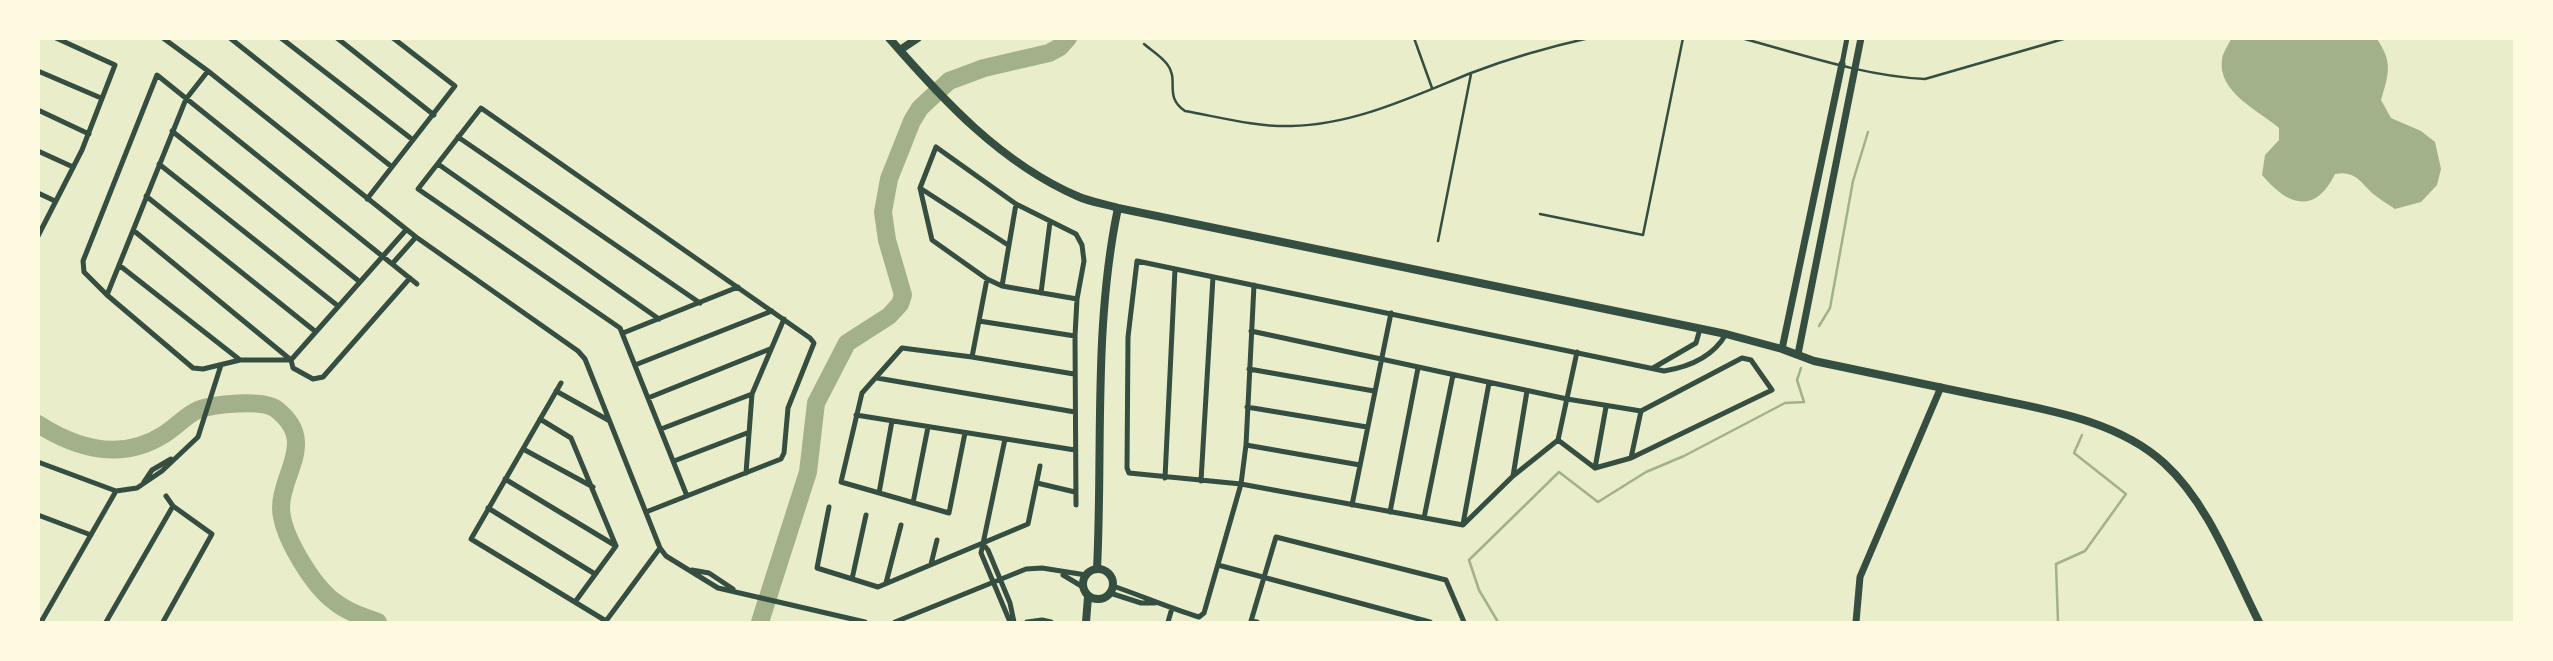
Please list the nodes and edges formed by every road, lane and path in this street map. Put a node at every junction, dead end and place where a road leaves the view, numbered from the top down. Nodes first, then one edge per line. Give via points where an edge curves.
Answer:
1 (56, 38) edge
2 (230, 38) edge
3 (281, 38) edge
4 (337, 38) edge
5 (393, 38) edge
6 (889, 38) edge
7 (918, 38) edge
8 (1413, 38) edge
9 (1559, 38) edge
10 (1589, 38) edge
11 (1683, 38) edge
12 (1741, 38) edge
13 (1847, 38) edge
14 (1861, 38) edge
15 (2067, 38) edge
16 (166, 39) edge
17 (1144, 44) dead end
18 (1560, 44) junction
19 (900, 50) junction
20 (1842, 64) junction
21 (1856, 68) junction
22 (38, 71) edge
23 (208, 71) junction
24 (1471, 74) junction
25 (1432, 89) junction
26 (101, 98) junction
27 (186, 99) junction
28 (38, 110) edge
29 (434, 114) junction
30 (172, 131) junction
31 (89, 134) junction
32 (458, 137) junction
33 (413, 141) junction
34 (38, 152) edge
35 (159, 164) junction
36 (438, 164) junction
37 (73, 167) junction
38 (392, 167) junction
39 (920, 188) junction
40 (38, 193) edge
41 (146, 196) junction
42 (367, 199) junction
43 (55, 201) junction
44 (1016, 204) junction
45 (1118, 208) junction
46 (1540, 215) dead end
47 (1050, 222) junction
48 (133, 230) junction
49 (406, 230) junction
50 (39, 234) edge
51 (416, 237) junction
52 (1438, 241) dead end
53 (1009, 246) junction
54 (383, 257) junction
55 (392, 264) junction
56 (119, 265) junction
57 (1175, 269) junction
58 (1213, 277) junction
59 (410, 278) junction
60 (987, 279) junction
61 (360, 282) junction
62 (417, 284) dead end
63 (1254, 285) junction
64 (1002, 286) junction
65 (738, 287) junction
66 (1041, 293) junction
67 (107, 295) junction
68 (1077, 299) junction
69 (700, 303) junction
70 (338, 306) junction
71 (772, 311) junction
72 (1391, 313) junction
73 (659, 319) junction
74 (784, 319) junction
75 (979, 321) junction
76 (1700, 329) junction
77 (1251, 331) junction
78 (316, 332) junction
79 (623, 333) junction
80 (1726, 334) junction
81 (1075, 336) junction
82 (771, 349) junction
83 (1782, 349) junction
84 (1682, 351) junction
85 (1577, 352) junction
86 (1798, 354) junction
87 (972, 356) junction
88 (1380, 359) junction
89 (240, 360) junction
90 (291, 360) junction
91 (1689, 363) junction
92 (221, 365) junction
93 (635, 365) junction
94 (1418, 368) junction
95 (1653, 368) junction
96 (1249, 369) junction
97 (1074, 374) junction
98 (1453, 375) junction
99 (877, 378) junction
100 (561, 383) dead end
101 (1489, 383) junction
102 (1941, 387) junction
103 (1527, 390) junction
104 (556, 391) junction
105 (1374, 391) junction
106 (752, 394) junction
107 (648, 398) junction
108 (1567, 399) junction
109 (1248, 407) junction
110 (1606, 407) junction
111 (1641, 411) junction
112 (1075, 412) junction
113 (856, 415) junction
114 (540, 419) junction
115 (609, 421) junction
116 (892, 421) junction
117 (928, 427) junction
118 (1367, 427) junction
119 (660, 429) junction
120 (747, 433) junction
121 (965, 433) junction
122 (1005, 439) junction
123 (1558, 440) junction
124 (1246, 445) junction
125 (523, 449) junction
126 (1075, 450) junction
127 (1631, 458) junction
128 (674, 461) junction
129 (38, 462) edge
130 (1360, 465) junction
131 (1040, 466) dead end
132 (1595, 468) junction
133 (746, 473) junction
134 (1513, 476) junction
135 (1165, 478) junction
136 (505, 479) junction
137 (1201, 481) junction
138 (1037, 483) junction
139 (1241, 484) junction
140 (593, 487) junction
141 (116, 491) junction
142 (1075, 492) junction
143 (879, 493) junction
144 (166, 496) dead end
145 (687, 496) junction
146 (913, 503) junction
147 (1076, 505) dead end
148 (1352, 505) junction
149 (173, 506) junction
150 (829, 506) dead end
151 (488, 508) junction
152 (646, 512) junction
153 (1390, 512) junction
154 (38, 515) edge
155 (866, 515) dead end
156 (1424, 518) junction
157 (901, 525) dead end
158 (1463, 525) junction
159 (91, 535) junction
160 (937, 540) dead end
161 (983, 544) junction
162 (616, 546) junction
163 (660, 548) junction
164 (931, 564) junction
165 (1218, 565) junction
166 (1097, 569) junction
167 (1057, 571) junction
168 (595, 574) junction
169 (1086, 575) junction
170 (852, 579) junction
171 (1000, 579) junction
172 (1263, 579) junction
173 (992, 582) junction
174 (886, 583) junction
175 (1083, 587) junction
176 (1112, 590) junction
177 (1093, 598) junction
178 (575, 602) junction
179 (1172, 608) junction
180 (1186, 613) junction
181 (42, 621) edge
182 (1184, 621) edge
183 (50, 622) edge
184 (106, 622) edge
185 (163, 622) edge
186 (605, 622) edge
187 (864, 622) edge
188 (895, 622) edge
189 (1012, 622) edge
190 (1027, 622) edge
191 (1051, 622) edge
192 (1086, 622) edge
193 (1168, 622) edge
194 (1254, 622) edge
195 (1430, 622) edge
196 (1465, 622) edge
197 (1856, 622) edge
198 (2259, 622) edge

1 - 26 street via 115,65
2 - 38 street
3 - 33 street
4 - 29 street
5 - 29 street via 455,86
6 - 19 main road
7 - 19 main road
8 - 25 lane
9 - 18 lane
10 - 18 lane
11 - 46 lane via 1643,235
12 - 20 lane
13 - 20 street
14 - 21 street
15 - 21 lane via 1925,79
16 - 23 street
17 - 25 lane via 1167,64 1173,98 1185,111 1265,124 1319,124
18 - 24 lane
19 - 45 main road via 949,102 1020,165 1079,197
20 - 21 lane
20 - 83 street
21 - 86 street
22 - 26 street
23 - 27 street
23 - 42 street
24 - 25 lane
24 - 52 lane
26 - 31 street
27 - 30 street
27 - 54 street
27 - 67 street via 157,75 83,261 84,272
28 - 31 street
29 - 33 street
30 - 35 street
30 - 61 street
31 - 37 street
32 - 36 street
32 - 65 street via 481,108
32 - 69 street
33 - 38 street
34 - 37 street
35 - 41 street
35 - 70 street
36 - 73 street
36 - 79 street via 418,189
37 - 43 street
38 - 42 street
39 - 44 street via 936,147
39 - 53 street
39 - 60 street via 932,240
40 - 43 street
41 - 48 street
41 - 78 street
42 - 49 street
43 - 50 street
44 - 47 street
44 - 53 street
45 - 76 main road
45 - 166 main road via 1102,335
47 - 66 street
47 - 68 street via 1076,234 1082,245
48 - 56 street
48 - 90 street
49 - 51 street
49 - 54 street
51 - 55 street
51 - 115 street via 578,351
53 - 64 street
54 - 55 street
54 - 61 street
55 - 59 street
56 - 67 street
56 - 89 street
57 - 58 street
57 - 135 street
57 - 135 street via 1137,261 1128,337 1127,468 1134,475
58 - 63 street
58 - 137 street
59 - 62 street
59 - 90 street via 323,377 313,379 293,368
60 - 64 street
60 - 75 street
61 - 70 street
63 - 72 street
63 - 77 street
64 - 66 street
65 - 69 street
65 - 71 street
66 - 68 street
67 - 92 street via 194,368
68 - 81 street
69 - 73 street
70 - 78 street
71 - 74 street
71 - 93 street
72 - 85 street
72 - 88 street
73 - 79 street
74 - 82 street
74 - 133 street via 814,342 788,408 781,460
75 - 81 street
75 - 87 street
76 - 80 main road
76 - 84 street via 1696,344
77 - 88 street
77 - 96 street
78 - 90 street
79 - 93 street
80 - 83 main road
80 - 91 street via 1718,348
81 - 97 street
82 - 106 street
82 - 107 street
83 - 86 main road
84 - 91 street
84 - 95 street
85 - 95 street
85 - 108 street
86 - 102 main road
87 - 97 street
87 - 99 street via 902,348
88 - 94 street
88 - 105 street
89 - 90 street
89 - 92 street
91 - 95 street via 1664,371
92 - 141 street via 198,437 143,484
93 - 107 street
94 - 98 street
94 - 153 street
96 - 105 street
96 - 109 street
97 - 112 street
98 - 101 street
98 - 156 street
99 - 112 street
99 - 113 street via 862,393
100 - 104 street
101 - 103 street
101 - 158 street
102 - 197 street via 1860,577
102 - 198 main road via 2067,415 2153,454 2206,517
103 - 108 street
103 - 134 street
104 - 114 street
104 - 115 street
105 - 118 street
106 - 119 street
106 - 120 street
107 - 119 street
108 - 110 street
108 - 123 street
109 - 118 street
109 - 124 street
110 - 111 street
110 - 132 street
111 - 127 street
111 - 127 street via 1742,358 1751,360 1772,390
112 - 126 street
113 - 116 street
113 - 143 street via 841,482
114 - 125 street
114 - 140 street via 571,438
115 - 152 street
116 - 117 street
116 - 143 street
117 - 121 street
117 - 146 street
118 - 130 street
119 - 128 street
120 - 128 street
120 - 133 street
121 - 122 street
121 - 146 street via 949,513
122 - 126 street
122 - 161 street
123 - 132 street
123 - 134 street
124 - 130 street
124 - 139 street
125 - 136 street
125 - 140 street
126 - 142 street
127 - 132 street
128 - 145 street
129 - 141 street
130 - 148 street
131 - 138 street
133 - 145 street
134 - 158 street
135 - 137 street
136 - 151 street
136 - 162 street
137 - 139 street
138 - 142 street
138 - 161 street via 1028,524
139 - 148 street
139 - 165 street
140 - 162 street
141 - 159 street
142 - 147 street
143 - 146 street
144 - 149 street
145 - 152 street
148 - 153 street
149 - 184 street
149 - 185 street via 212,534
150 - 170 street via 817,568
151 - 168 street
151 - 178 street via 471,540
152 - 163 street
153 - 156 street
154 - 159 street
155 - 170 street
156 - 158 street
157 - 174 street
159 - 181 street
160 - 164 street
161 - 164 street
161 - 171 street
161 - 173 street via 981,553
162 - 168 street
163 - 186 street
163 - 187 street via 666,556 709,573 744,594
164 - 174 street
165 - 172 street
165 - 180 street via 1203,616
166 - 169 main road
166 - 176 main road via 1109,574
167 - 169 street
167 - 171 street via 1033,568
167 - 175 street
168 - 178 street
169 - 175 main road
170 - 174 street via 878,587
171 - 173 street
171 - 189 street via 1014,615
172 - 194 street
172 - 195 street
172 - 196 street via 1276,537 1446,580
173 - 188 street
173 - 189 street
175 - 177 main road
176 - 177 main road
176 - 179 street
177 - 192 main road
178 - 186 street
179 - 180 street
179 - 193 street
180 - 182 street
181 - 183 street
190 - 191 street

